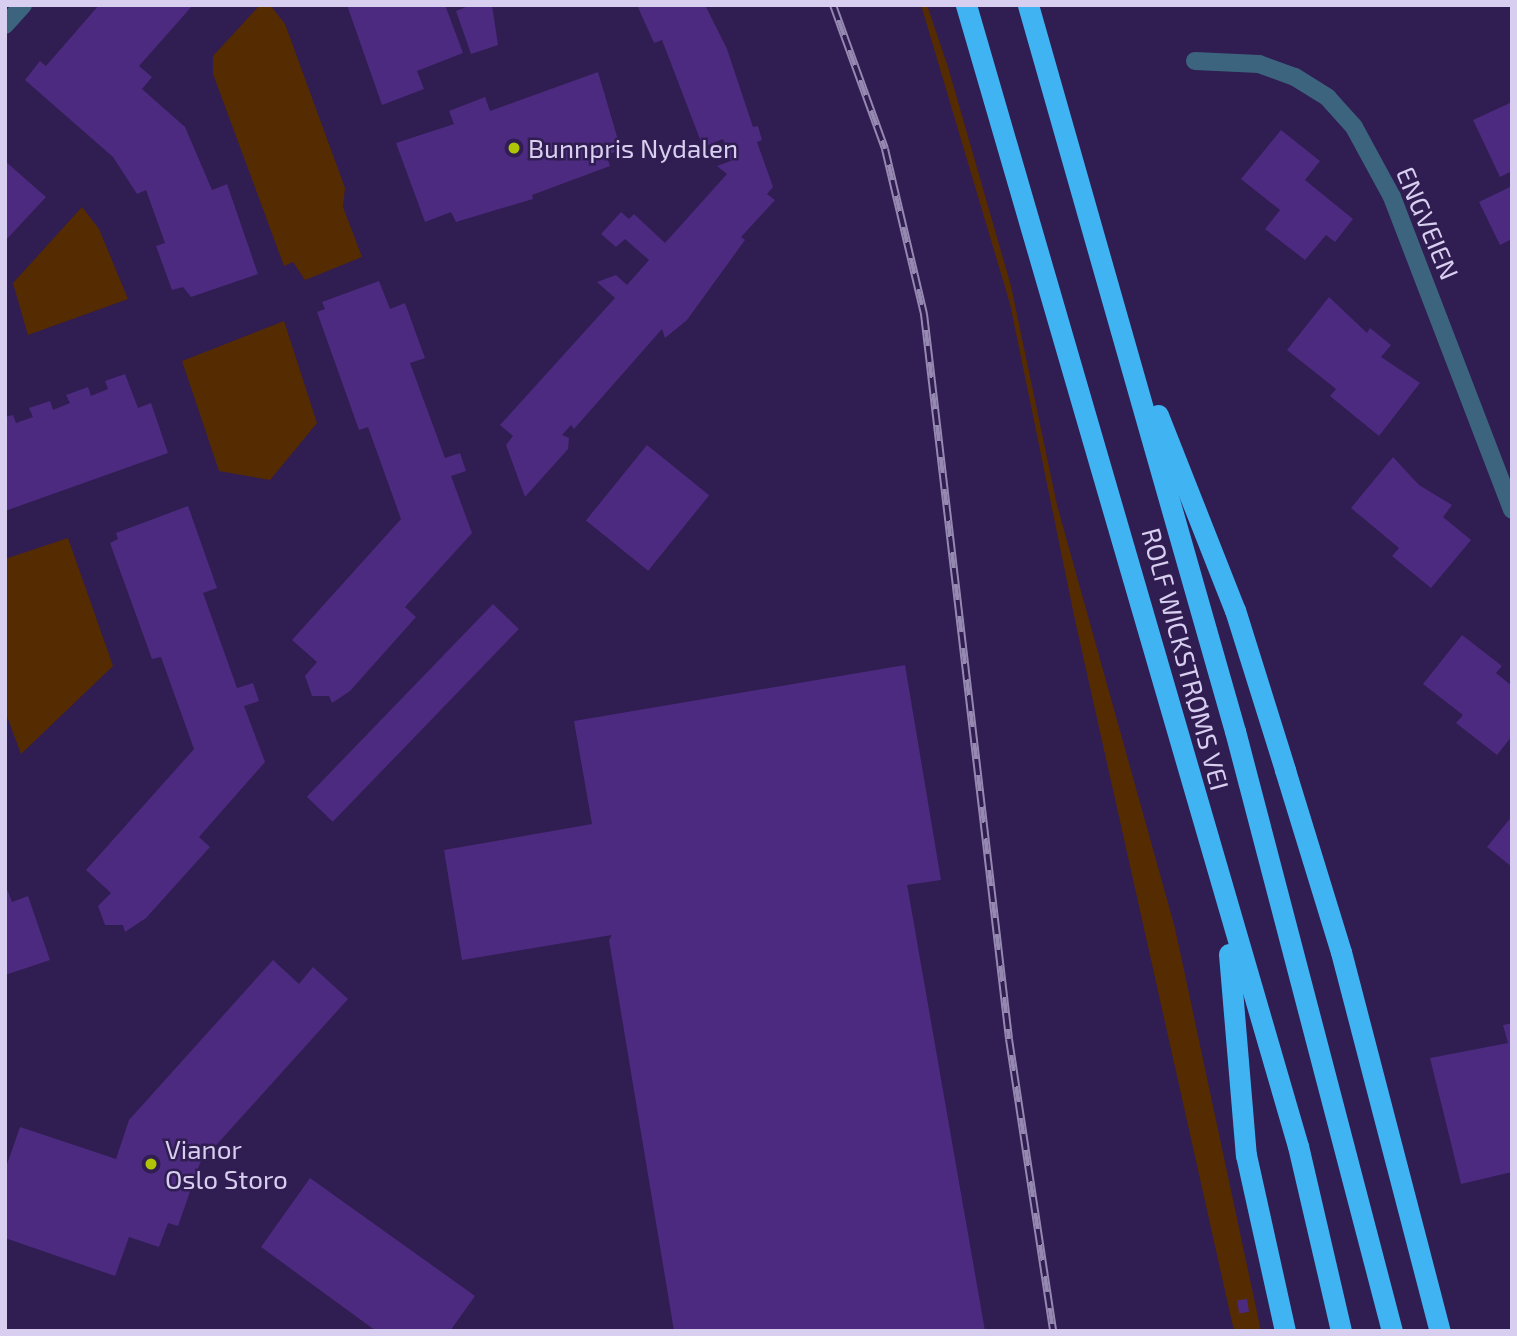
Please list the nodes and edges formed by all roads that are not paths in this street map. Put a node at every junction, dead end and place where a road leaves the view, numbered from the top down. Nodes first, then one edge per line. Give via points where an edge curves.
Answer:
1 (23, 5) edge
2 (966, 5) edge
3 (1028, 5) edge
4 (5, 25) edge
5 (1195, 61) dead end
6 (1119, 315) junction
7 (1512, 510) edge
8 (1226, 914) junction
9 (1285, 1331) edge
10 (1341, 1331) edge
11 (1392, 1331) edge
12 (1440, 1331) edge

1 - 4 street
2 - 8 highway, ROLF WICKSTRØMS VEI via 1103,461
3 - 6 highway, ROLF WICKSTRØMS VEI
5 - 7 street, ENGVEIEN via 1258,64 1296,77 1328,98 1354,127 1392,197
6 - 11 highway, ROLF WICKSTRØMS VEI via 1292,941
6 - 12 highway via 1235,610 1341,951
8 - 9 highway via 1246,1155
8 - 10 highway, ROLF WICKSTRØMS VEI via 1298,1146

